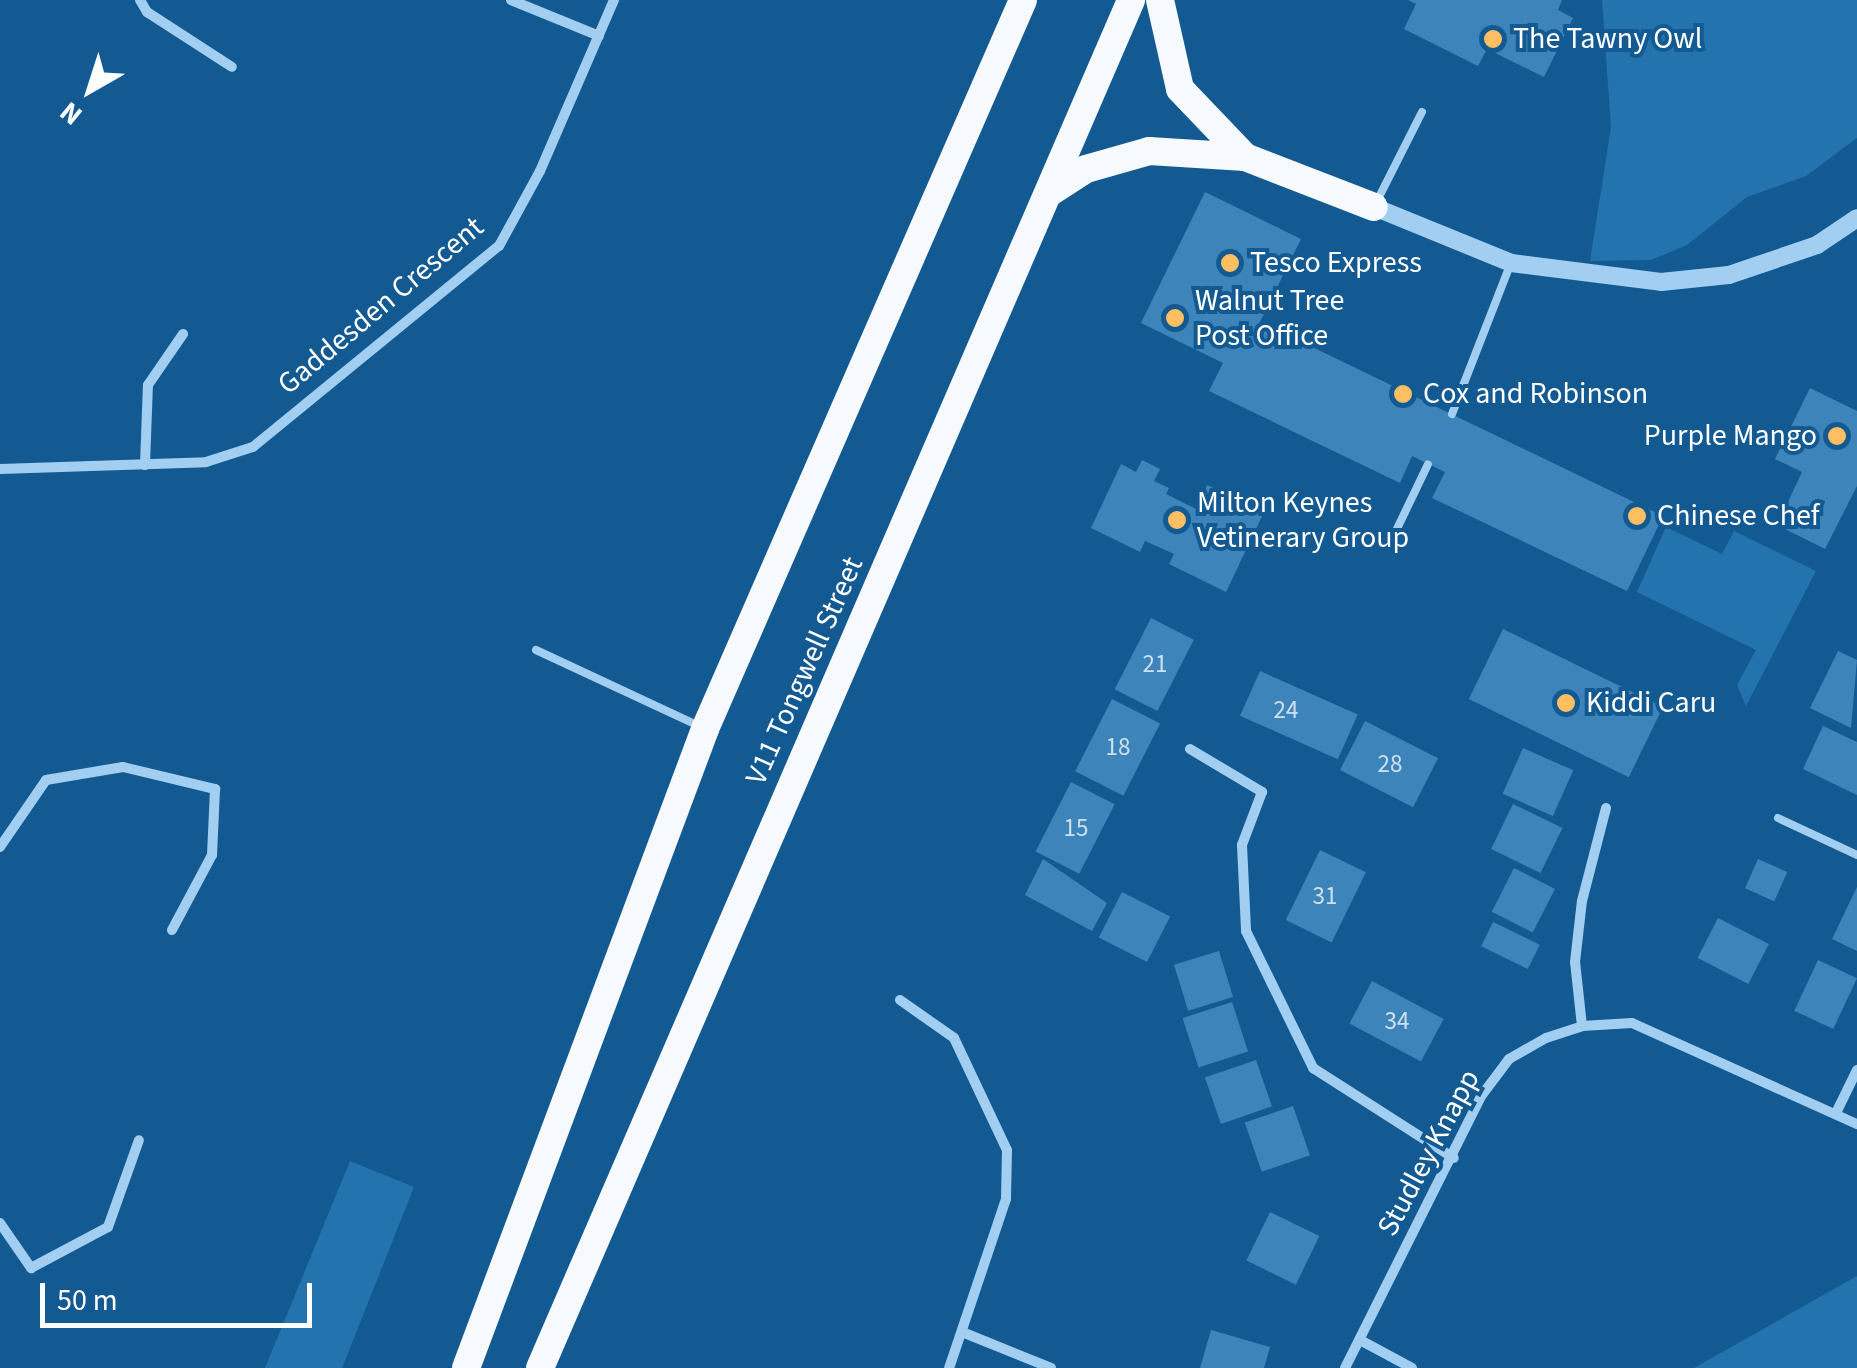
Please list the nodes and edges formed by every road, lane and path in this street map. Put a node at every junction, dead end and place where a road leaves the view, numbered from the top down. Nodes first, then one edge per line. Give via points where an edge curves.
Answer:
1 (140, 0) edge
2 (511, 0) edge
3 (614, 0) edge
4 (1023, 0) edge
5 (1131, 0) edge
6 (1160, 0) edge
7 (599, 36) junction
8 (232, 67) dead end
9 (1422, 112) dead end
10 (1245, 157) junction
11 (1052, 191) junction
12 (1374, 208) junction
13 (1857, 218) edge
14 (1511, 263) junction
15 (183, 334) dead end
16 (1452, 414) dead end
17 (1428, 464) dead end
18 (145, 465) junction
19 (0, 469) edge
20 (1396, 533) dead end
21 (536, 650) dead end
22 (705, 729) junction
23 (1190, 749) dead end
24 (1606, 808) dead end
25 (1778, 818) dead end
26 (0, 848) edge
27 (1857, 855) edge
28 (172, 930) dead end
29 (900, 1000) dead end
30 (1582, 1026) junction
31 (1857, 1070) edge
32 (1836, 1114) junction
33 (1857, 1124) edge
34 (138, 1140) dead end
35 (1454, 1158) junction
36 (0, 1223) edge
37 (962, 1332) junction
38 (1360, 1340) junction
39 (466, 1368) edge
40 (540, 1368) edge
41 (949, 1368) edge
42 (1051, 1368) edge
43 (1345, 1368) edge
44 (1412, 1368) edge

1 - 8 street via 147,12
2 - 7 street
3 - 7 street, Gaddesden Crescent
4 - 22 highway
5 - 11 highway, V11 Tongwell Street
6 - 10 highway via 1180,89
7 - 18 street, Gaddesden Crescent via 499,246 253,447 206,462
9 - 12 lane
10 - 11 highway via 1149,151 1086,168
10 - 12 highway
11 - 40 highway, V11 Tongwell Street
12 - 14 street
13 - 14 street via 1817,245 1729,275 1661,282
14 - 16 lane
15 - 18 street via 148,385
17 - 20 lane
18 - 19 street, Gaddesden Crescent
21 - 22 lane
22 - 39 highway
23 - 35 street via 1262,792 1242,846 1246,932 1314,1068
24 - 30 street via 1575,962
25 - 27 lane
26 - 28 street via 46,780 122,768 214,789 212,855
29 - 37 street via 954,1038 1007,1150 1006,1199
30 - 32 street, Studley Knapp via 1632,1023
30 - 35 street, Studley Knapp via 1510,1059 1482,1095
31 - 32 street
32 - 33 street, Studley Knapp
34 - 36 street via 108,1227 32,1268
35 - 38 street, Studley Knapp
37 - 41 street
37 - 42 street
38 - 43 street, Studley Knapp
38 - 44 street

